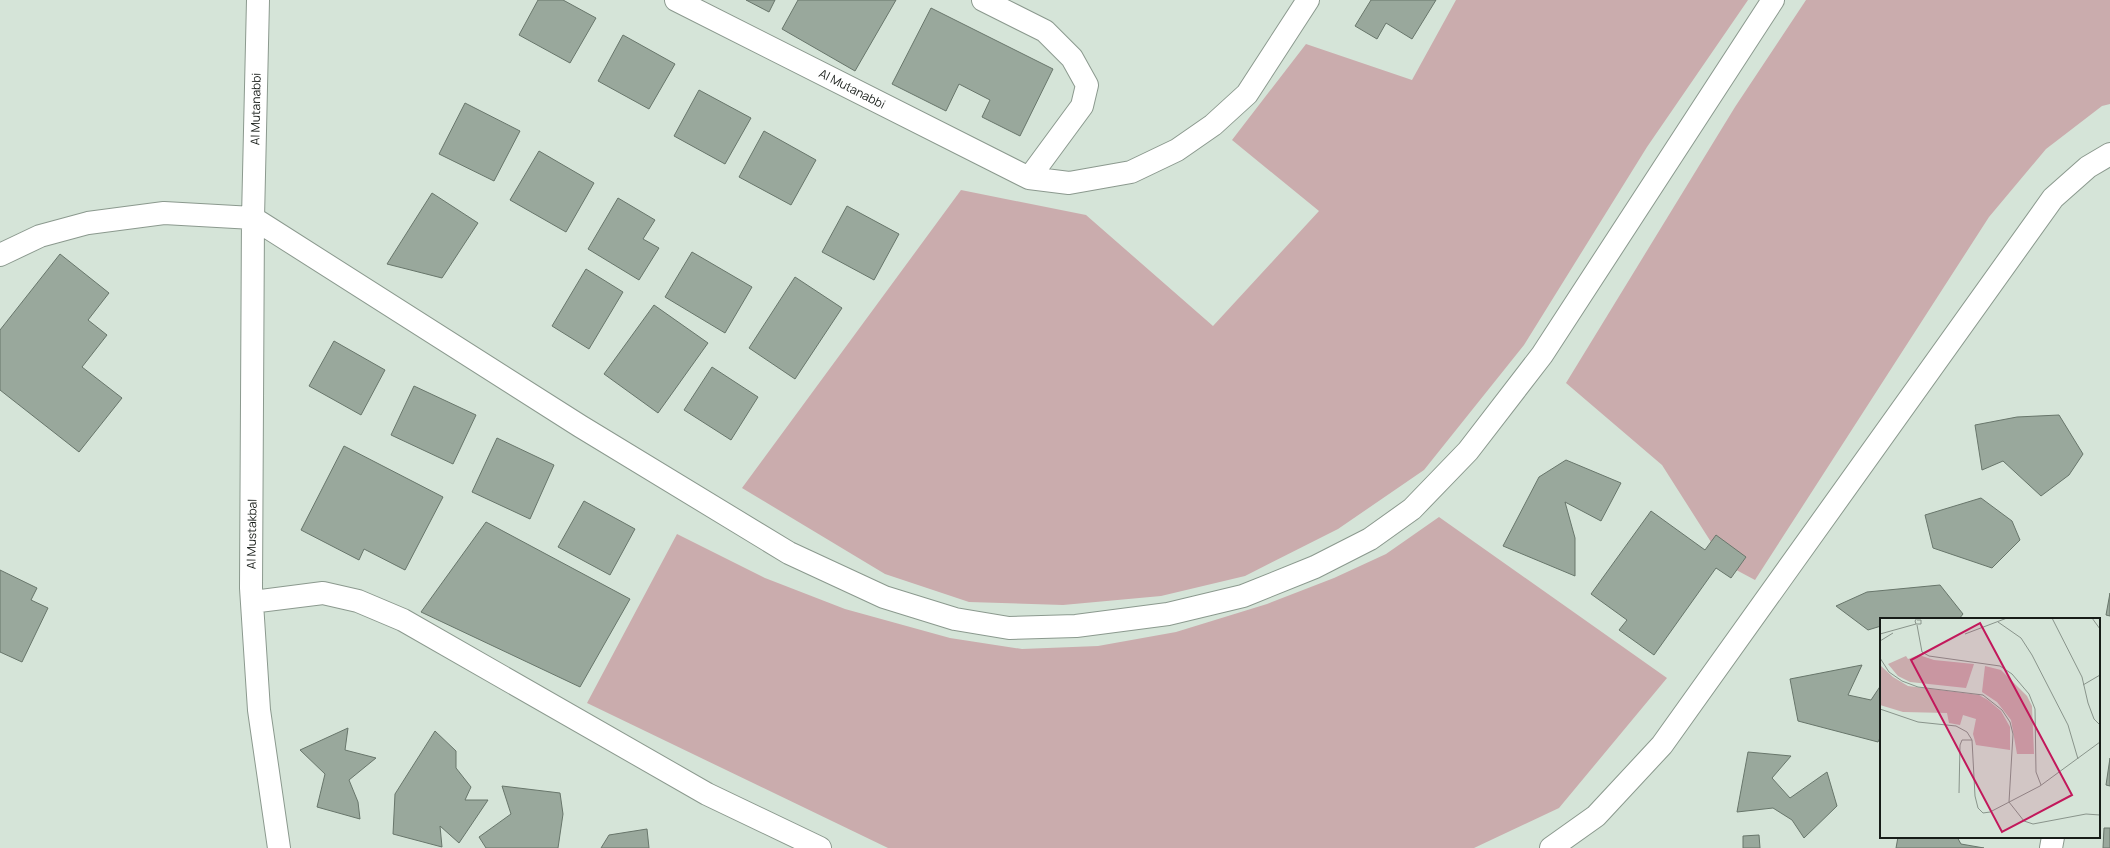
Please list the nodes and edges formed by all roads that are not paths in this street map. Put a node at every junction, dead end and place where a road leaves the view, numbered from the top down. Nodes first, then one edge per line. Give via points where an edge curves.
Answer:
1 (258, 0) edge
2 (676, 0) edge
3 (983, 0) edge
4 (1308, 0) edge
5 (1773, 0) edge
6 (2110, 154) edge
7 (1029, 178) junction
8 (253, 218) junction
9 (0, 255) edge
10 (252, 602) junction
11 (2053, 838) edge
12 (280, 848) edge
13 (820, 848) edge
14 (1551, 848) edge
15 (2051, 848) edge

1 - 8 street, Al Mutanabbi
2 - 7 street, Al Mutanabbi
3 - 7 street via 1044,31 1072,58 1087,85 1082,106
4 - 7 street, Al Mutanabbi via 1247,94 1213,125 1177,150 1131,172 1069,183
5 - 8 street via 1542,355 1468,451 1412,509 1370,539 1315,567 1243,596 1168,614 1076,626 1010,628 955,619 884,597 789,553 574,422
6 - 14 street via 2088,167 2053,198 1662,745 1596,816
8 - 9 street via 164,213 88,222 40,236
8 - 10 street, Al Mustakbal
10 - 12 street, Al Mustakbal via 260,710
10 - 13 street via 322,593 358,601 403,620 707,794
11 - 15 street

